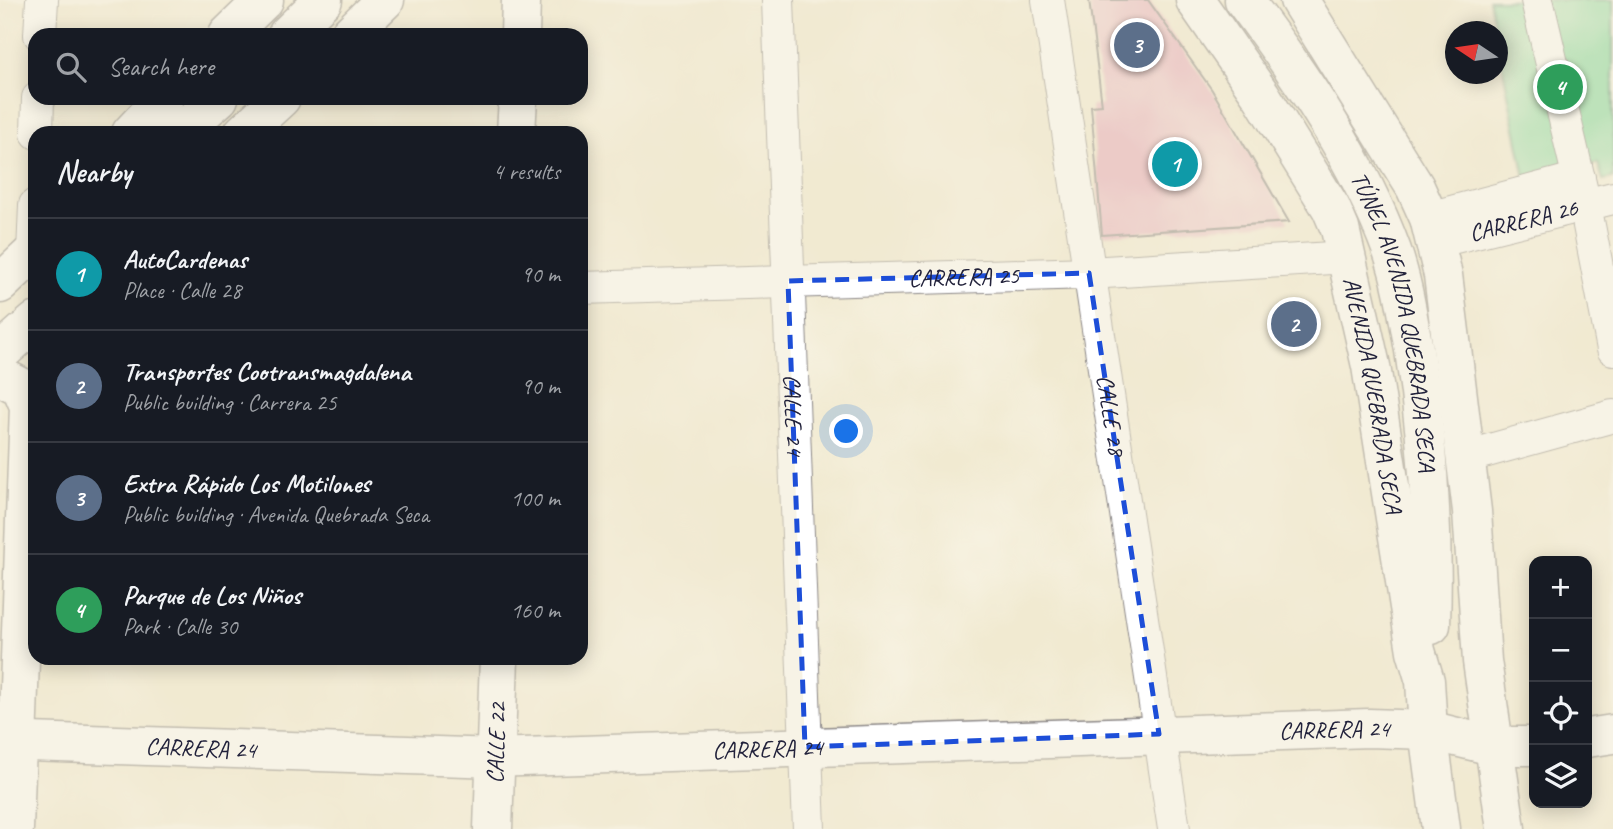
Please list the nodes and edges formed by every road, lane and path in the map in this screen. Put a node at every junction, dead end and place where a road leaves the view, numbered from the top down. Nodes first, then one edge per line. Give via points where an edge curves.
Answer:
1 (41, 0) edge
2 (264, 0) edge
3 (323, 0) edge
4 (385, 0) edge
5 (521, 0) edge
6 (778, 0) edge
7 (1048, 0) edge
8 (1195, 0) edge
9 (1244, 0) edge
10 (1299, 0) edge
11 (1537, 0) edge
12 (40, 28) edge
13 (235, 28) edge
14 (294, 28) edge
15 (356, 28) edge
16 (520, 28) edge
17 (38, 105) edge
18 (157, 105) edge
19 (211, 105) edge
20 (273, 105) edge
21 (518, 105) edge
22 (37, 126) edge
23 (138, 126) edge
24 (187, 126) edge
25 (251, 126) edge
26 (516, 126) edge
27 (1592, 193) edge
28 (1432, 230) junction
29 (28, 233) edge
30 (1348, 257) junction
31 (20, 264) edge
32 (1089, 272) junction
33 (788, 281) junction
34 (588, 288) edge
35 (28, 328) edge
36 (1613, 349) edge
37 (0, 353) edge
38 (0, 376) edge
39 (28, 404) edge
40 (1613, 416) edge
41 (28, 422) edge
42 (1465, 457) junction
43 (499, 665) edge
44 (1425, 681) junction
45 (1428, 730) junction
46 (1159, 734) junction
47 (1613, 734) edge
48 (1592, 737) edge
49 (8, 741) edge
50 (1493, 746) junction
51 (1529, 746) edge
52 (806, 747) junction
53 (496, 758) junction
54 (14, 829) edge
55 (493, 829) edge
56 (808, 829) edge
57 (1174, 829) edge
58 (1441, 829) edge
59 (1506, 829) edge

1 - 12 street
2 - 13 main road
3 - 14 main road
4 - 15 main road
5 - 16 main road
6 - 33 street, CALLE 24
7 - 32 street, CALLE 28
8 - 30 main road, AVENIDA QUEBRADA SECA via 1331,208
9 - 44 main road, TÚNEL AVENIDA QUEBRADA SECA via 1360,179 1392,252 1408,316 1428,468 1432,601
10 - 28 main road via 1388,139
11 - 27 street
17 - 22 street
18 - 23 main road
19 - 24 main road
20 - 25 main road
21 - 26 main road
27 - 28 street, CARRERA 26
27 - 36 street
28 - 42 main road via 1443,275
29 - 31 street
30 - 32 street, CARRERA 25
30 - 44 main road, AVENIDA QUEBRADA SECA
32 - 33 street, CARRERA 25
32 - 46 street, CALLE 28
33 - 34 street, CARRERA 25
33 - 52 street, CALLE 24
35 - 37 main road
38 - 39 main road via 21,387
40 - 42 street
41 - 49 main road
42 - 50 main road
43 - 53 main road, CALLE 22
44 - 45 main road, AVENIDA QUEBRADA SECA
45 - 46 main road, CARRERA 24 via 1369,727
45 - 50 main road, CARRERA 24
45 - 58 main road, AVENIDA QUEBRADA SECA
46 - 52 main road, CARRERA 24
46 - 57 street, CALLE 28
47 - 48 main road
49 - 53 main road, CARRERA 24
49 - 54 main road
50 - 51 main road, CARRERA 24
50 - 59 main road
52 - 53 main road, CARRERA 24
52 - 56 street, CALLE 24
53 - 55 main road, CALLE 22

